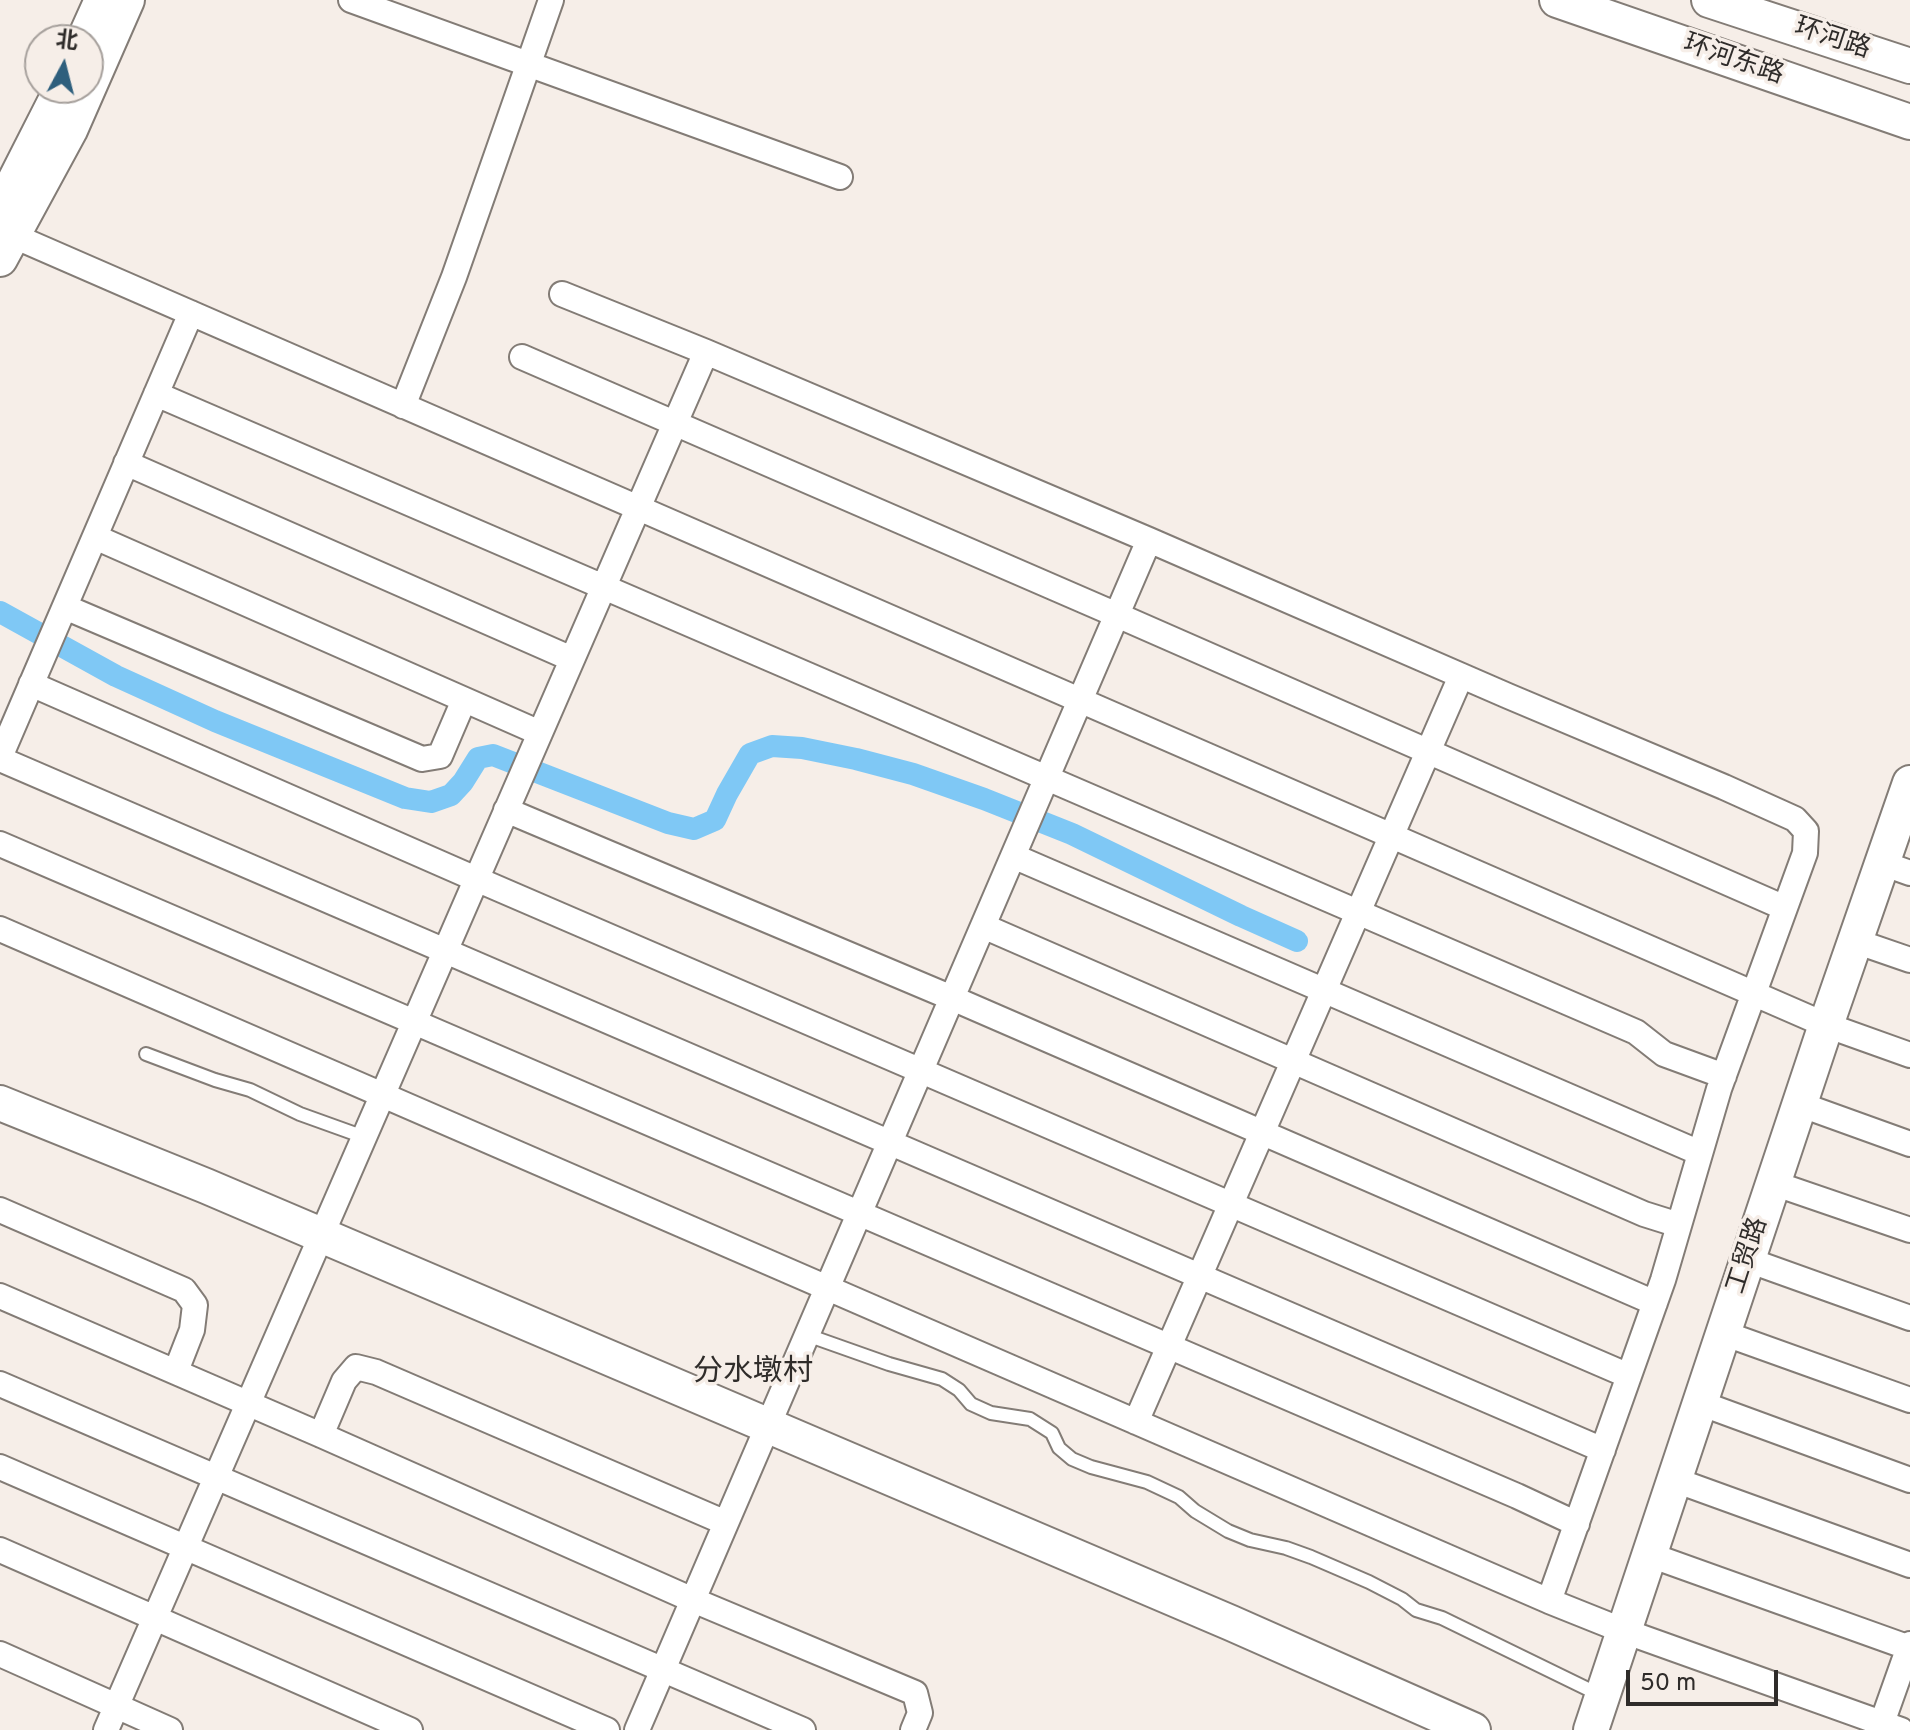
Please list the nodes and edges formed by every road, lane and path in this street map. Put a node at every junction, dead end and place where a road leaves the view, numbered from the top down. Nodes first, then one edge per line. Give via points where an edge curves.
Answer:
1 (102, 0) edge
2 (127, 0) edge
3 (351, 0) edge
4 (551, 0) edge
5 (1557, 0) edge
6 (1709, 0) edge
7 (91, 24) edge
8 (529, 64) junction
9 (1910, 66) edge
10 (56, 104) edge
11 (1910, 122) edge
12 (840, 177) dead end
13 (3, 234) edge
14 (562, 294) dead end
15 (191, 313) junction
16 (706, 352) junction
17 (522, 357) dead end
18 (156, 394) junction
19 (403, 406) junction
20 (675, 424) junction
21 (126, 463) junction
22 (638, 508) junction
23 (95, 537) junction
24 (1149, 540) junction
25 (603, 587) junction
26 (1117, 615) junction
27 (61, 616) junction
28 (572, 659) junction
29 (36, 673) junction
30 (1461, 676) junction
31 (464, 700) junction
32 (1080, 700) junction
33 (537, 739) junction
34 (1428, 751) junction
35 (0, 758) edge
36 (1910, 783) edge
37 (1042, 788) junction
38 (506, 810) junction
39 (1391, 835) junction
40 (0, 844) edge
41 (1016, 849) junction
42 (1896, 868) edge
43 (476, 879) junction
44 (1785, 908) junction
45 (1358, 912) junction
46 (983, 926) junction
47 (0, 929) edge
48 (1855, 941) junction
49 (445, 950) junction
50 (1910, 960) edge
51 (1324, 990) junction
52 (1754, 993) junction
53 (952, 998) junction
54 (414, 1022) junction
55 (1826, 1025) junction
56 (146, 1054) dead end
57 (1910, 1055) edge
58 (1293, 1061) junction
59 (921, 1070) junction
60 (1724, 1076) junction
61 (382, 1095) junction
62 (0, 1103) edge
63 (1799, 1104) junction
64 (1262, 1133) junction
65 (364, 1137) junction
66 (890, 1142) junction
67 (1910, 1144) edge
68 (1700, 1153) junction
69 (1773, 1183) junction
70 (1231, 1204) junction
71 (0, 1210) edge
72 (859, 1214) junction
73 (1679, 1225) junction
74 (1910, 1230) edge
75 (321, 1235) junction
76 (1748, 1260) junction
77 (1200, 1275) junction
78 (827, 1288) junction
79 (0, 1296) edge
80 (1655, 1303) junction
81 (1910, 1318) edge
82 (1723, 1333) junction
83 (807, 1335) junction
84 (1169, 1347) junction
85 (176, 1371) junction
86 (1629, 1376) junction
87 (0, 1384) edge
88 (1910, 1400) edge
89 (248, 1403) junction
90 (1700, 1403) junction
91 (1136, 1422) junction
92 (768, 1426) junction
93 (321, 1435) junction
94 (1603, 1450) junction
95 (0, 1467) edge
96 (216, 1477) junction
97 (1675, 1480) junction
98 (1910, 1480) edge
99 (726, 1523) junction
100 (1577, 1524) junction
101 (185, 1547) junction
102 (0, 1550) edge
103 (1650, 1555) junction
104 (1910, 1565) edge
105 (693, 1600) junction
106 (1549, 1601) junction
107 (154, 1618) junction
108 (1624, 1631) junction
109 (1910, 1646) edge
110 (0, 1654) edge
111 (663, 1670) junction
112 (1602, 1697) junction
113 (116, 1706) junction
114 (1892, 1726) edge
115 (106, 1730) edge
116 (170, 1730) edge
117 (410, 1730) edge
118 (607, 1730) edge
119 (637, 1730) edge
120 (803, 1730) edge
121 (913, 1730) edge
122 (1473, 1730) edge
123 (1591, 1730) edge

1 - 7 street
2 - 13 street via 70,130
3 - 8 street
4 - 8 street
5 - 11 street, 环河东路
6 - 9 street, 环河路
8 - 12 street
8 - 19 street
10 - 13 street
13 - 15 street
14 - 16 street
15 - 18 street
15 - 19 street
16 - 20 street
16 - 24 street
17 - 20 street
18 - 21 street
18 - 25 street
19 - 22 street
20 - 22 street
20 - 26 street
21 - 23 street
21 - 28 street
22 - 25 street
22 - 32 street
23 - 27 street
23 - 31 street
24 - 26 street
24 - 30 street
25 - 28 street
25 - 37 street
26 - 32 street
26 - 34 street
27 - 29 street
27 - 31 street via 422,759 440,756
28 - 33 street
29 - 35 street
29 - 43 street
30 - 34 street
30 - 44 street via 1795,819 1806,831 1805,853
31 - 33 street
32 - 37 street
32 - 39 street
33 - 38 street
34 - 39 street
34 - 44 street
35 - 49 street
36 - 42 street, 工贸路
37 - 41 street
37 - 45 street
38 - 43 street
38 - 53 street
39 - 45 street
39 - 52 street
40 - 54 street
41 - 46 street
41 - 51 street
42 - 48 street, 工贸路
43 - 49 street
43 - 59 street
44 - 52 street
45 - 51 street
45 - 60 street via 1636,1032 1664,1054
46 - 53 street
46 - 58 street
47 - 61 street
48 - 50 street
48 - 55 street, 工贸路
49 - 54 street
49 - 66 street
51 - 58 street
51 - 68 street
52 - 55 street
52 - 60 street
53 - 59 street
53 - 64 street
54 - 61 street
54 - 72 street
55 - 57 street
55 - 63 street, 工贸路
56 - 65 lane
58 - 64 street
58 - 73 street
59 - 66 street
59 - 70 street
60 - 68 street
61 - 65 street
61 - 78 street
62 - 75 street
63 - 67 street
63 - 69 street, 工贸路
64 - 70 street
64 - 80 street
65 - 75 street
66 - 72 street
66 - 77 street
68 - 73 street
69 - 74 street
69 - 76 street, 工贸路
70 - 77 street
70 - 86 street
71 - 85 street via 184,1290 195,1305 192,1330
72 - 78 street
72 - 84 street
73 - 80 street
75 - 89 street
75 - 92 street
76 - 81 street
76 - 82 street, 工贸路
77 - 84 street
77 - 94 street
78 - 83 street
78 - 91 street
79 - 85 street
80 - 86 street
82 - 88 street
82 - 90 street, 工贸路
83 - 92 street
83 - 112 lane via 942,1379 971,1404 991,1413 1030,1419 1052,1433 1072,1459 1147,1482 1228,1531 1354,1576
84 - 91 street
84 - 100 street
85 - 89 street
86 - 94 street
87 - 96 street
89 - 93 street
89 - 96 street
90 - 97 street, 工贸路
90 - 98 street
91 - 106 street
92 - 99 street
92 - 122 street
93 - 99 street via 344,1381 356,1367
93 - 105 street
94 - 100 street
95 - 101 street
96 - 101 street
96 - 111 street
97 - 103 street, 工贸路
97 - 104 street
99 - 105 street
100 - 106 street
101 - 107 street
101 - 118 street
102 - 107 street
103 - 108 street, 工贸路
103 - 109 street
105 - 111 street
105 - 121 street via 915,1693 920,1713
106 - 108 street
107 - 113 street
107 - 117 street
108 - 112 street, 工贸路
108 - 114 street
109 - 114 street
110 - 113 street
111 - 119 street
111 - 120 street
112 - 123 street, 工贸路
113 - 115 street
113 - 116 street

